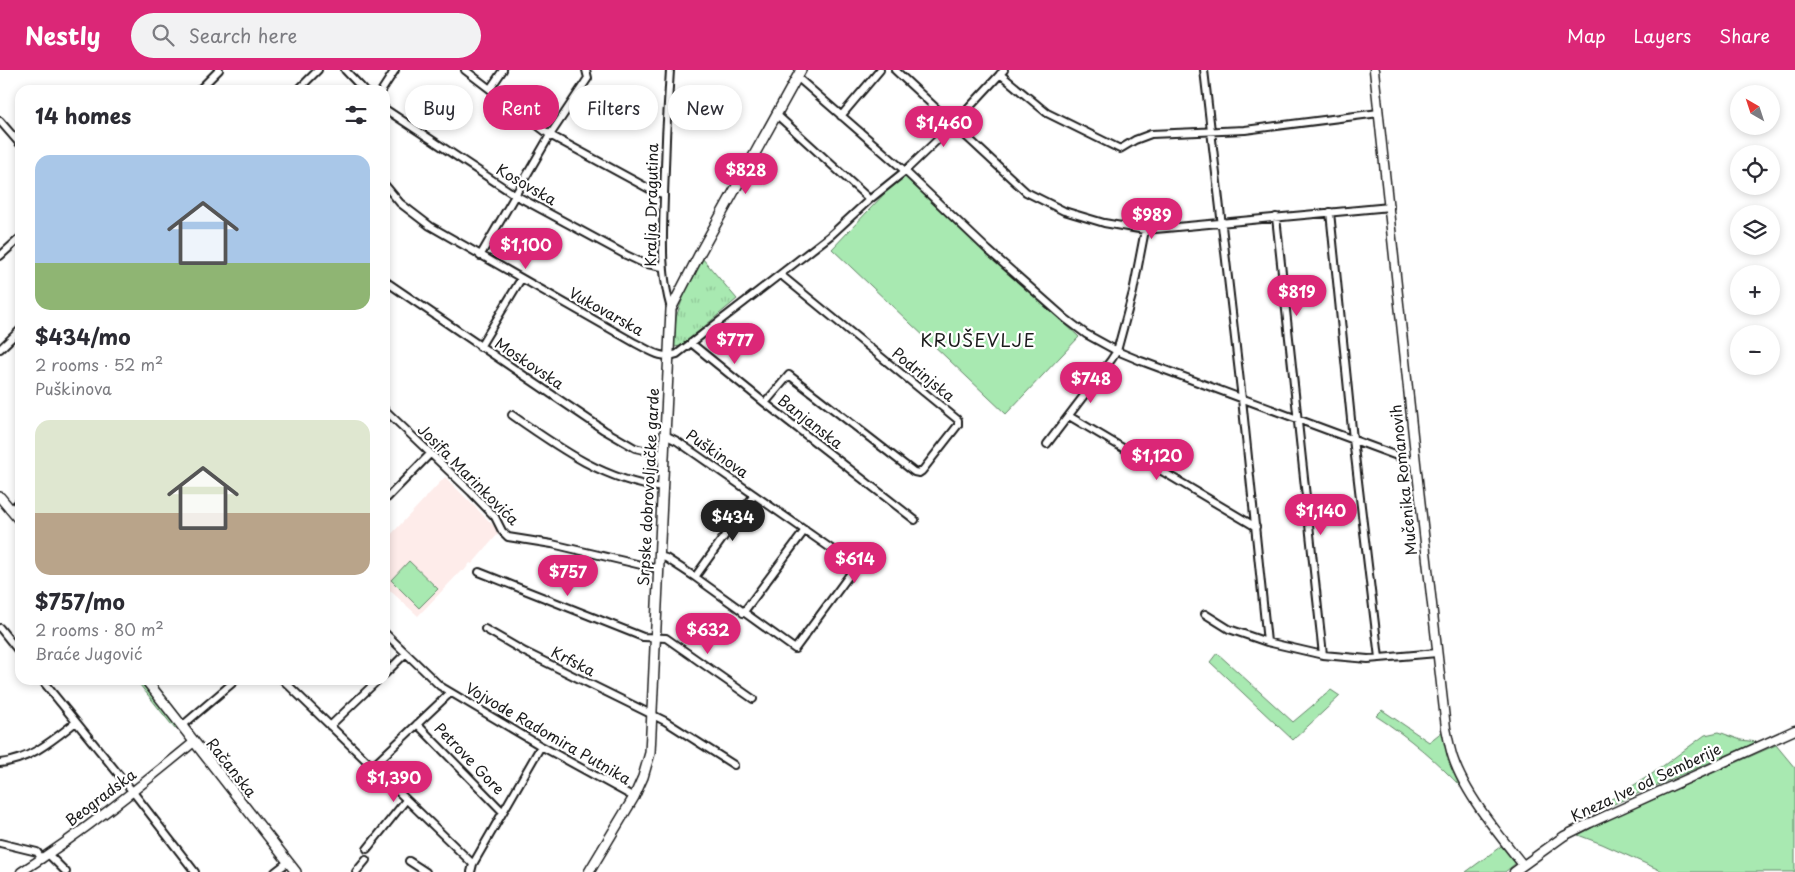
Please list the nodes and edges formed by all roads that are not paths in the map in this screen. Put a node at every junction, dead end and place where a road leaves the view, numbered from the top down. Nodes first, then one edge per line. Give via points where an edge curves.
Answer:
1 (219, 70) edge
2 (318, 70) edge
3 (345, 70) edge
4 (395, 70) edge
5 (465, 70) edge
6 (503, 70) edge
7 (586, 70) edge
8 (670, 70) edge
9 (880, 70) edge
10 (895, 70) edge
11 (1204, 70) edge
12 (1374, 70) edge
13 (799, 72) edge
14 (1002, 72) edge
15 (204, 85) edge
16 (303, 85) edge
17 (359, 85) edge
18 (385, 85) edge
19 (485, 85) edge
20 (493, 85) edge
21 (390, 112) edge
22 (1379, 113) junction
23 (777, 115) junction
24 (841, 116) junction
25 (0, 121) edge
26 (953, 125) junction
27 (543, 130) edge
28 (1212, 131) junction
29 (550, 135) junction
30 (15, 138) edge
31 (905, 171) junction
32 (390, 191) edge
33 (664, 194) junction
34 (515, 195) junction
35 (869, 200) junction
36 (1390, 206) junction
37 (1330, 212) junction
38 (1276, 217) junction
39 (1222, 222) junction
40 (1145, 230) junction
41 (15, 242) edge
42 (0, 256) edge
43 (480, 256) junction
44 (662, 267) junction
45 (781, 275) junction
46 (521, 279) junction
47 (390, 284) edge
48 (671, 309) junction
49 (15, 335) edge
50 (691, 343) junction
51 (480, 346) junction
52 (0, 349) edge
53 (1116, 351) junction
54 (669, 357) junction
55 (1242, 399) junction
56 (765, 403) junction
57 (390, 415) edge
58 (512, 415) dead end
59 (1069, 416) junction
60 (1298, 419) junction
61 (665, 435) junction
62 (1353, 440) junction
63 (1047, 444) dead end
64 (430, 454) junction
65 (664, 455) junction
66 (1416, 463) junction
67 (663, 488) junction
68 (390, 494) edge
69 (754, 495) junction
70 (0, 497) edge
71 (15, 506) edge
72 (11, 510) junction
73 (15, 515) edge
74 (915, 520) dead end
75 (1256, 527) junction
76 (805, 530) junction
77 (659, 556) junction
78 (658, 569) junction
79 (479, 572) dead end
80 (695, 577) junction
81 (743, 613) junction
82 (1205, 614) dead end
83 (0, 628) edge
84 (485, 629) dead end
85 (655, 637) junction
86 (390, 638) edge
87 (1267, 642) junction
88 (15, 647) edge
89 (406, 653) junction
90 (1437, 653) junction
91 (1323, 655) junction
92 (1379, 658) junction
93 (390, 669) edge
94 (46, 685) edge
95 (150, 685) edge
96 (230, 685) edge
97 (288, 685) edge
98 (373, 685) edge
99 (450, 693) junction
100 (753, 699) dead end
101 (651, 715) junction
102 (76, 722) junction
103 (418, 724) junction
104 (182, 726) junction
105 (330, 726) junction
106 (1795, 730) edge
107 (194, 742) junction
108 (541, 746) junction
109 (0, 763) edge
110 (734, 765) dead end
111 (372, 767) junction
112 (133, 792) junction
113 (634, 797) junction
114 (406, 800) junction
115 (503, 812) junction
116 (0, 844) edge
117 (367, 849) dead end
118 (45, 856) junction
119 (366, 860) dead end
120 (409, 861) dead end
121 (288, 862) junction
122 (472, 864) junction
123 (1523, 865) junction
124 (21, 872) edge
125 (66, 872) edge
126 (195, 872) edge
127 (275, 872) edge
128 (296, 872) edge
129 (356, 872) edge
130 (426, 872) edge
131 (471, 872) edge
132 (589, 872) edge
133 (1514, 872) edge

1 - 15 street
2 - 16 street
3 - 17 street
4 - 18 street
5 - 19 street
6 - 20 street
7 - 29 street via 588,78
8 - 33 street, Kralja Dragutina
9 - 24 street
10 - 26 street
11 - 28 street
12 - 22 street, Mučenika Romanovih
13 - 23 main road, Srpske dobrovoljačke garde
13 - 24 street
14 - 26 street
14 - 28 street via 1047,112 1120,149 1151,134
21 - 34 street, Kosovska
22 - 28 street via 1245,130
22 - 36 street, Mučenika Romanovih
23 - 35 street
23 - 48 main road, Srpske dobrovoljačke garde
24 - 31 street
25 - 30 street
26 - 31 street
26 - 40 street via 1026,192 1064,212
27 - 29 street
28 - 39 street
29 - 33 street
29 - 34 street
31 - 35 street
31 - 53 street via 1066,319
32 - 43 street, Vukovarska via 430,226
33 - 44 street, Kralja Dragutina
34 - 43 street
34 - 44 street, Kosovska via 626,255
35 - 45 street
36 - 37 street
36 - 66 street, Mučenika Romanovih
37 - 38 street
37 - 62 street
38 - 39 street
38 - 60 street
39 - 40 street
39 - 55 street
40 - 53 street via 1133,292
41 - 42 street
43 - 46 street, Vukovarska
44 - 48 street, Kralja Dragutina
45 - 50 street
45 - 56 street, Podrinjska via 958,420 958,425 919,474 788,375
46 - 51 street
46 - 54 street, Vukovarska via 635,343
47 - 51 street, Moskovska
48 - 54 main road, Srpske dobrovoljačke garde
49 - 52 street
50 - 54 street
50 - 56 street, Banjanska
51 - 65 street, Moskovska via 626,444
53 - 55 street
53 - 59 street
54 - 61 main road, Srpske dobrovoljačke garde
55 - 60 street
55 - 75 street
56 - 74 street, Banjanska
57 - 64 street, Josifa Marinkovića
58 - 67 street via 587,464 621,478
59 - 63 street
59 - 75 street
60 - 62 street
60 - 91 street
61 - 65 main road, Srpske dobrovoljačke garde
61 - 69 street, Puškinova
62 - 66 street
62 - 92 street
64 - 68 street
64 - 78 street, Josifa Marinkovića via 495,517 508,537
65 - 67 main road, Srpske dobrovoljačke garde
66 - 90 street, Mučenika Romanovih
67 - 77 main road, Srpske dobrovoljačke garde
69 - 76 street, Puškinova
69 - 80 street, Puškinova
70 - 72 main road
71 - 72 street
72 - 73 main road
75 - 87 street
76 - 81 street
76 - 81 street, Puškinova via 856,566 795,649
77 - 78 main road, Srpske dobrovoljačke garde
77 - 80 street, Puškinova
78 - 85 main road, Srpske dobrovoljačke garde
79 - 85 street via 643,638
80 - 81 street, Puškinova
82 - 87 street via 1229,629
83 - 88 street
84 - 101 street, Krfska
85 - 100 street via 666,638
85 - 101 main road, Srpske dobrovoljačke garde
86 - 89 street, Vojvode Radomira Putnika
87 - 91 street
89 - 93 street
89 - 99 street, Vojvode Radomira Putnika
90 - 92 street
90 - 123 street, Mučenika Romanovih via 1453,758 1472,796
91 - 92 street
94 - 102 street
95 - 104 main road, Račanska
96 - 104 street
97 - 105 street
98 - 105 street
99 - 103 street, Vojvode Radomira Putnika
99 - 108 street, Vojvode Radomira Putnika
101 - 110 street, Krfska
101 - 113 main road, Srpske dobrovoljačke garde via 650,753
102 - 109 street via 33,753 14,762
102 - 112 street
103 - 111 street, Vojvode Radomira Putnika
103 - 115 street, Petrove Gore
104 - 107 main road, Račanska
105 - 111 street
106 - 123 street, Kneza Ive od Semberije via 1590,823 1564,836
107 - 112 street, Beogradska
107 - 121 main road, Račanska
108 - 113 street, Vojvode Radomira Putnika
108 - 115 street, Petrove Gore
111 - 114 street
112 - 118 street, Beogradska
112 - 126 street
113 - 132 main road, Srpske dobrovoljačke garde
114 - 117 street
114 - 122 street
115 - 122 street, Petrove Gore
116 - 118 street
118 - 124 street, Beogradska
118 - 125 street
119 - 129 street
120 - 130 street
121 - 127 street
121 - 128 main road, Račanska
122 - 131 street, Petrove Gore
123 - 133 street, Kneza Ive od Semberije

